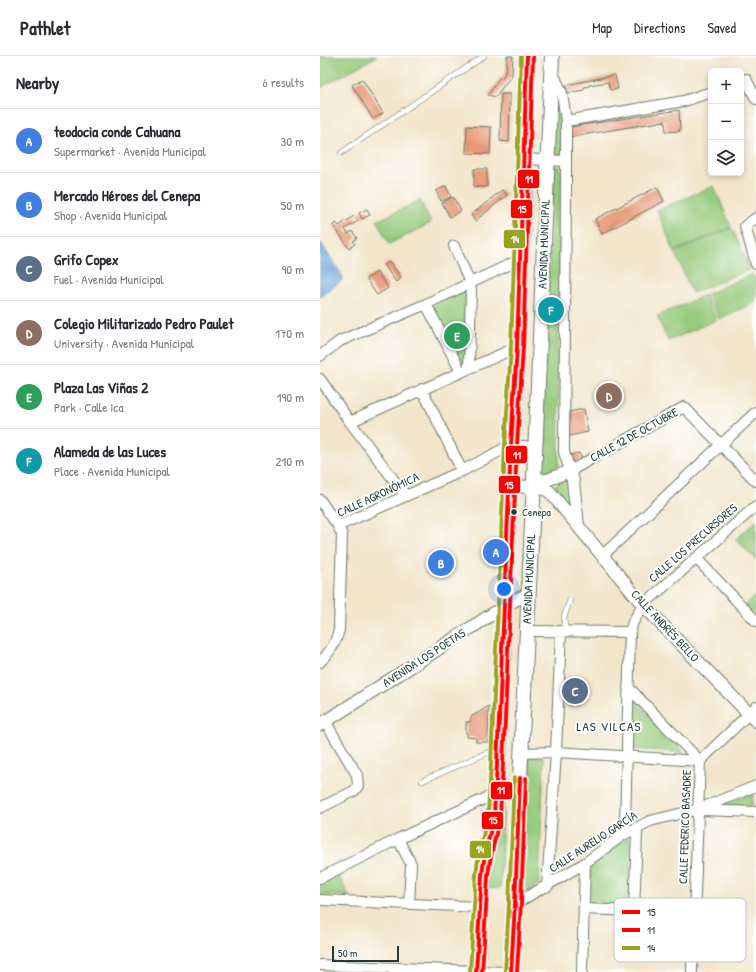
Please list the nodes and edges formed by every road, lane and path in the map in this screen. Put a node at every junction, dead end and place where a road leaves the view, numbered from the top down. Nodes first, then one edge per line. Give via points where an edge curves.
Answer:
1 (484, 56) edge
2 (527, 56) edge
3 (551, 62) edge
4 (756, 76) edge
5 (744, 80) edge
6 (708, 93) edge
7 (756, 99) edge
8 (566, 121) junction
9 (341, 153) dead end
10 (523, 160) junction
11 (547, 160) junction
12 (566, 160) junction
13 (756, 218) edge
14 (454, 246) dead end
15 (519, 260) junction
16 (756, 264) edge
17 (470, 283) junction
18 (426, 304) junction
19 (517, 347) junction
20 (320, 356) edge
21 (465, 370) junction
22 (320, 379) edge
23 (422, 389) junction
24 (756, 412) edge
25 (350, 422) junction
26 (511, 445) junction
27 (722, 445) junction
28 (535, 447) junction
29 (462, 471) junction
30 (570, 471) junction
31 (756, 481) edge
32 (534, 482) junction
33 (510, 485) junction
34 (406, 496) junction
35 (321, 504) edge
36 (756, 506) edge
37 (338, 526) junction
38 (578, 526) junction
39 (602, 556) junction
40 (696, 558) junction
41 (529, 594) junction
42 (570, 600) dead end
43 (643, 605) junction
44 (504, 608) junction
45 (756, 621) edge
46 (527, 631) junction
47 (563, 631) junction
48 (630, 632) junction
49 (320, 662) edge
50 (628, 687) junction
51 (754, 714) edge
52 (323, 723) edge
53 (497, 748) junction
54 (556, 752) junction
55 (521, 753) junction
56 (627, 756) junction
57 (700, 761) junction
58 (422, 781) dead end
59 (756, 786) edge
60 (495, 794) junction
61 (320, 808) edge
62 (698, 809) junction
63 (756, 812) edge
64 (637, 828) junction
65 (623, 835) junction
66 (398, 839) junction
67 (585, 863) junction
68 (320, 878) edge
69 (547, 886) junction
70 (634, 898) edge
71 (695, 898) edge
72 (320, 900) edge
73 (410, 904) junction
74 (515, 904) junction
75 (480, 907) junction
76 (584, 909) junction
77 (614, 910) edge
78 (692, 962) edge
79 (320, 965) edge
80 (334, 969) edge
81 (407, 970) edge
82 (476, 972) edge
83 (504, 972) edge
84 (511, 972) edge
85 (582, 972) edge
86 (692, 972) edge

1 - 9 lane
2 - 10 main road, AVENIDA MUNICIPAL
3 - 8 street, AVENIDA MUNICIPAL via 562,94
3 - 11 main road, AVENIDA MUNICIPAL
4 - 5 street
5 - 7 street
6 - 8 street via 684,101
8 - 12 street, AVENIDA MUNICIPAL
10 - 11 street
10 - 15 main road, AVENIDA MUNICIPAL
11 - 12 street
11 - 28 main road, AVENIDA MUNICIPAL
12 - 30 street, AVENIDA MUNICIPAL via 564,452
13 - 16 street via 745,226
14 - 17 street
15 - 17 street
15 - 19 main road, AVENIDA MUNICIPAL
17 - 18 street
17 - 21 street
18 - 20 street via 340,341
18 - 21 street
19 - 21 street
19 - 26 main road, AVENIDA MUNICIPAL
21 - 23 street
22 - 25 street
23 - 25 street
23 - 29 street
24 - 27 street
25 - 34 street
26 - 28 street
26 - 29 street, CALLE AGRONÓMICA
26 - 33 main road, AVENIDA MUNICIPAL
27 - 30 street, CALLE 12 DE OCTUBRE via 684,407
27 - 31 street, CALLE 12 DE OCTUBRE
27 - 39 street
28 - 32 main road, AVENIDA MUNICIPAL
29 - 34 street, CALLE AGRONÓMICA
30 - 32 street, CALLE 12 DE OCTUBRE
30 - 38 street
32 - 33 street, CALLE ANDRÉS BELLO
32 - 38 street, CALLE ANDRÉS BELLO via 550,492
32 - 41 main road, AVENIDA MUNICIPAL
33 - 44 main road, AVENIDA MUNICIPAL
34 - 37 street, CALLE AGRONÓMICA
35 - 37 street
36 - 40 street, CALLE LOS PRECURSORES
37 - 49 street, CALLE AGRONÓMICA via 342,535 339,630 334,644
38 - 39 street, CALLE ANDRÉS BELLO
39 - 43 street, CALLE ANDRÉS BELLO
40 - 43 street, CALLE LOS PRECURSORES
40 - 45 street
41 - 44 street, AVENIDA LOS POETAS
41 - 46 main road, AVENIDA MUNICIPAL
42 - 47 lane via 564,617
43 - 48 street, CALLE LOS PRECURSORES
43 - 51 street, CALLE ANDRÉS BELLO
44 - 52 street, AVENIDA LOS POETAS
44 - 53 main road, AVENIDA MUNICIPAL
46 - 47 street
46 - 55 main road, AVENIDA MUNICIPAL
47 - 48 street
47 - 54 street
48 - 50 street, CALLE LOS PRECURSORES
50 - 56 street, CALLE LOS PRECURSORES
50 - 57 street
51 - 57 street, CALLE FEDERICO BASADRE
52 - 61 street via 357,775 358,786 354,791
53 - 58 lane
53 - 60 main road, AVENIDA MUNICIPAL
54 - 55 street
54 - 56 street
54 - 69 street
55 - 74 main road, AVENIDA MUNICIPAL
56 - 57 street
56 - 65 street, CALLE LOS PRECURSORES
57 - 62 street, CALLE FEDERICO BASADRE
59 - 62 street, CALLE AURELIO GARCÍA
60 - 66 street
60 - 75 main road, AVENIDA MUNICIPAL via 492,827 484,860
62 - 63 street
62 - 64 street, CALLE AURELIO GARCÍA via 650,821
62 - 71 street, CALLE FEDERICO BASADRE
64 - 65 street, CALLE AURELIO GARCÍA
64 - 70 street
65 - 67 street, CALLE AURELIO GARCÍA
66 - 68 street
66 - 73 street via 411,864
67 - 69 street, CALLE AURELIO GARCÍA
67 - 76 street
69 - 74 street, CALLE AURELIO GARCÍA
72 - 73 street
73 - 75 street
74 - 84 main road, AVENIDA MUNICIPAL
75 - 82 main road, AVENIDA MUNICIPAL
76 - 77 street
76 - 85 street
78 - 86 street, CALLE FEDERICO BASADRE
79 - 80 street
80 - 81 street
81 - 82 street
82 - 83 street

